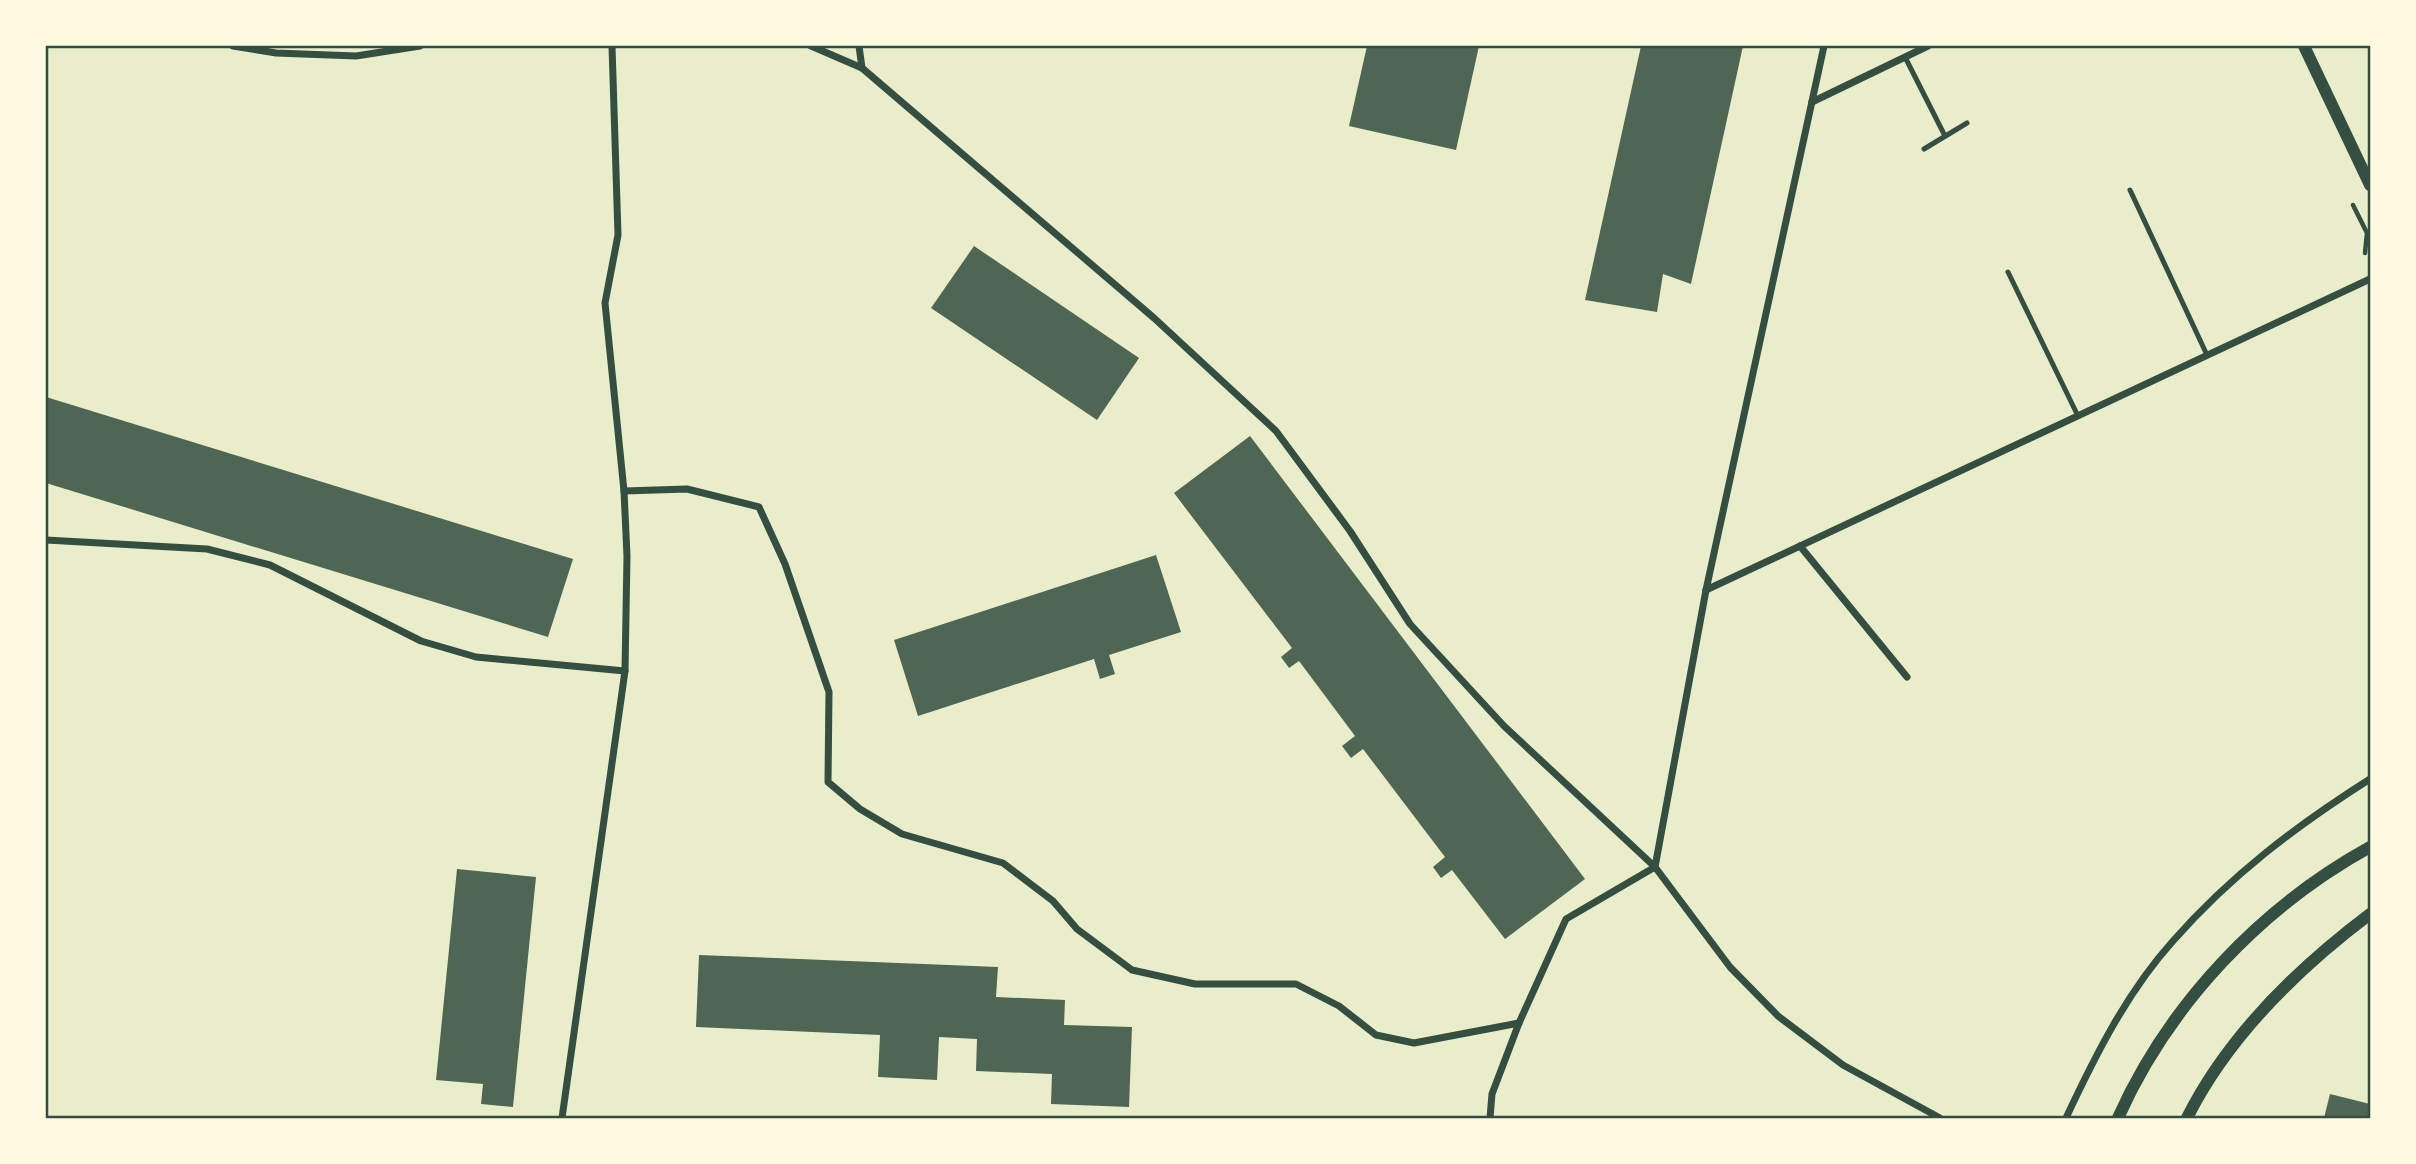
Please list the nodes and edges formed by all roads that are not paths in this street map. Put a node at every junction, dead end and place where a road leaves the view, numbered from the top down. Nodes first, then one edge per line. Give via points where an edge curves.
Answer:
1 (233, 46) edge
2 (420, 46) edge
3 (612, 46) edge
4 (811, 46) edge
5 (859, 46) edge
6 (1824, 46) edge
7 (1928, 46) edge
8 (2304, 46) edge
9 (276, 49) edge
10 (1905, 57) junction
11 (862, 68) junction
12 (1812, 102) junction
13 (1967, 122) dead end
14 (1945, 136) junction
15 (1924, 149) dead end
16 (2371, 185) edge
17 (2130, 190) dead end
18 (2008, 272) dead end
19 (2371, 279) edge
20 (2207, 355) junction
21 (2078, 416) junction
22 (624, 491) junction
23 (46, 540) edge
24 (1800, 547) junction
25 (1706, 590) junction
26 (625, 671) junction
27 (1907, 677) dead end
28 (2371, 779) edge
29 (2371, 847) edge
30 (1655, 867) junction
31 (2371, 914) edge
32 (1519, 1023) junction
33 (562, 1118) edge
34 (1490, 1118) edge
35 (1940, 1118) edge
36 (2066, 1118) edge
37 (2118, 1118) edge
38 (2187, 1118) edge

1 - 9 street
2 - 9 street via 356,56
3 - 22 street via 618,235 605,303
4 - 11 street
5 - 11 street
6 - 12 street
7 - 10 street
8 - 16 street
10 - 12 street
10 - 14 lane
11 - 30 street via 1154,318 1276,431 1350,531 1410,624 1504,726
12 - 25 street
13 - 14 lane
14 - 15 lane
17 - 20 lane
18 - 21 lane
19 - 20 street
20 - 21 street
21 - 24 street
22 - 26 street
22 - 32 street via 687,489 759,507 785,564 829,692 828,782 860,809 902,834 1003,863 1053,901 1077,929 1132,970 1195,984 1296,984 1339,1006 1377,1035 1414,1043
23 - 26 street via 207,549 270,565 421,641 476,657
24 - 25 street
24 - 27 street
25 - 30 street
26 - 33 street
28 - 36 street via 2259,856 2172,942 2121,1013
29 - 37 street via 2309,887 2227,955 2160,1042
30 - 32 street via 1566,919
30 - 35 street via 1730,967 1778,1016 1843,1065
31 - 38 street via 2268,1004 2223,1056
32 - 34 street via 1492,1094

